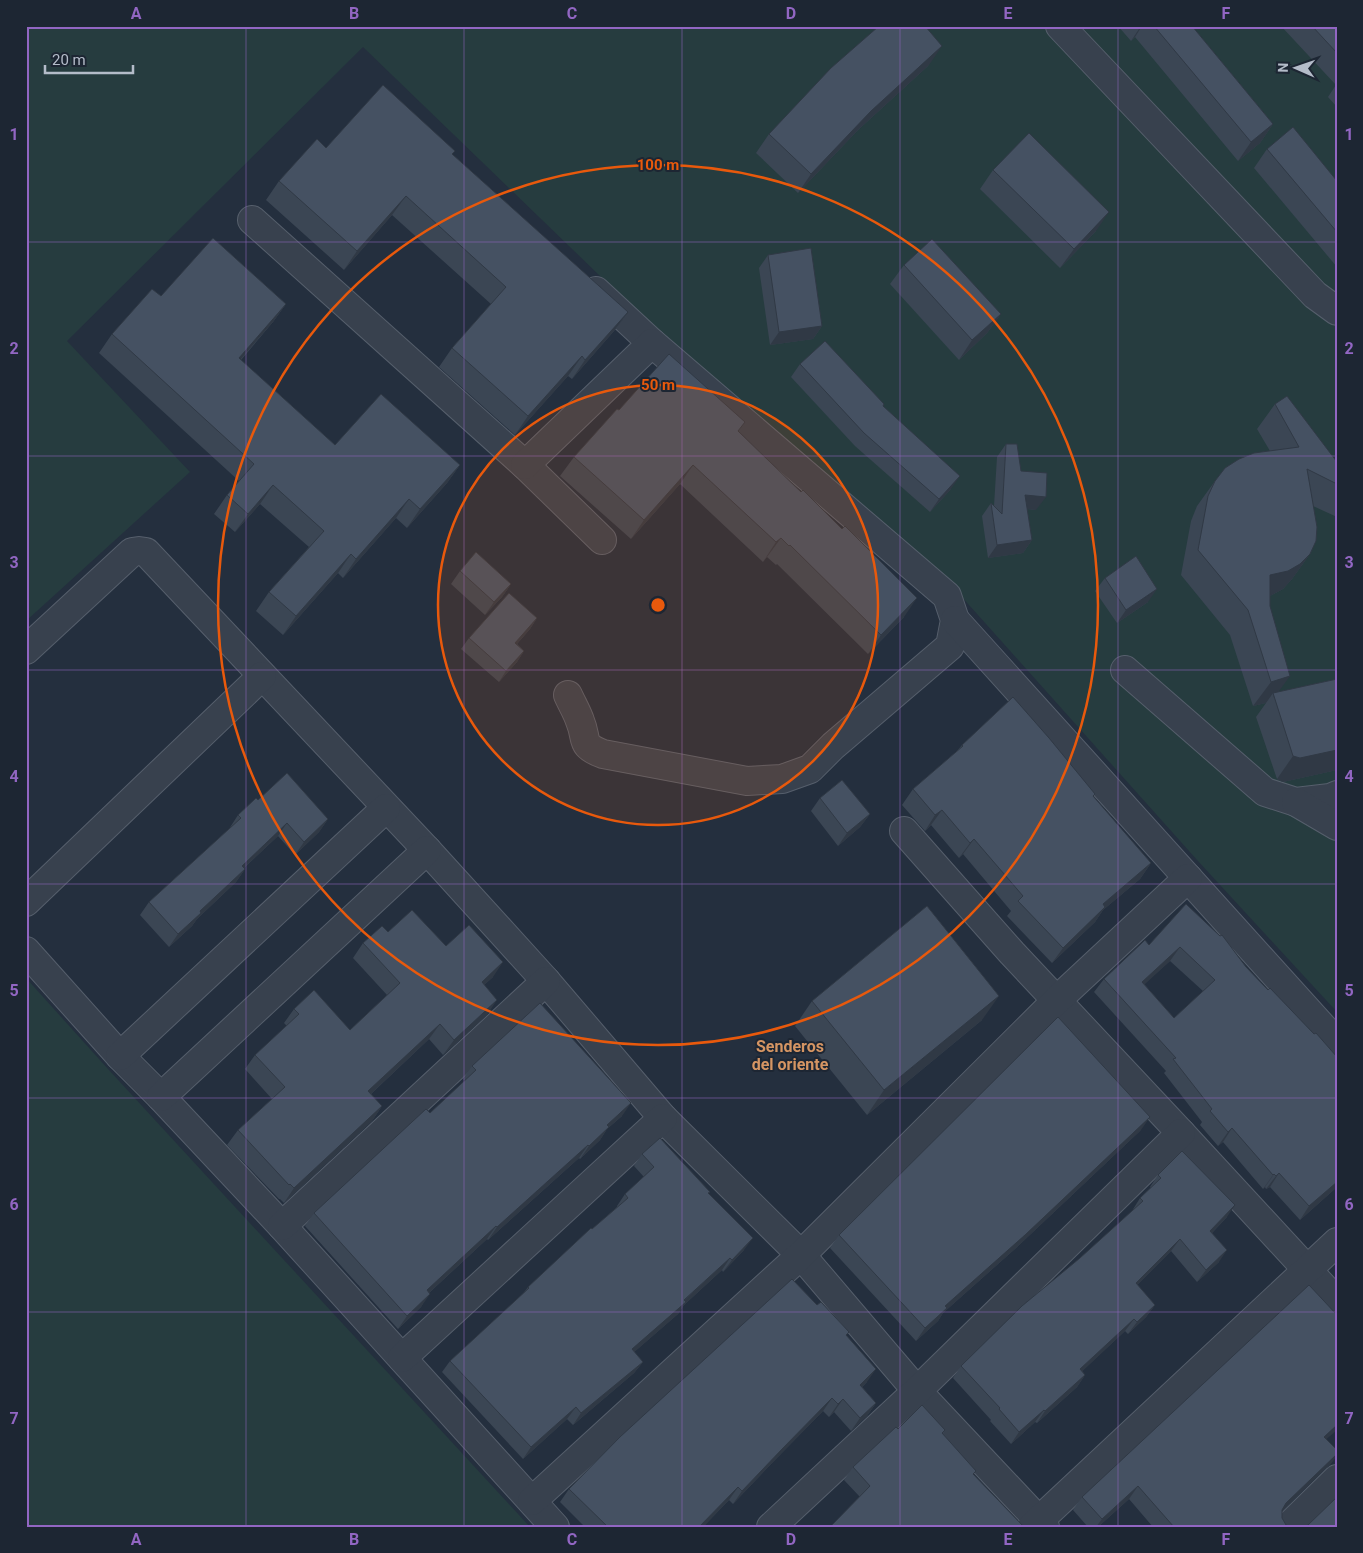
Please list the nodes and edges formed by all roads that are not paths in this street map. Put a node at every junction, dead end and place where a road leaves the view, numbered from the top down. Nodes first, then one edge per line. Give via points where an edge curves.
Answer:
1 (1060, 26) edge
2 (252, 220) dead end
3 (580, 276) edge
4 (1337, 312) edge
5 (652, 343) junction
6 (525, 466) junction
7 (602, 540) dead end
8 (955, 620) junction
9 (26, 650) edge
10 (1125, 670) dead end
11 (262, 676) junction
12 (568, 695) dead end
13 (1337, 795) edge
14 (1296, 802) junction
15 (386, 808) junction
16 (1337, 826) edge
17 (904, 831) dead end
18 (426, 850) junction
19 (1188, 878) junction
20 (26, 902) edge
21 (26, 952) edge
22 (546, 981) junction
23 (1057, 1000) junction
24 (1337, 1043) edge
25 (120, 1056) junction
26 (160, 1097) junction
27 (663, 1118) junction
28 (1181, 1133) junction
29 (282, 1226) junction
30 (1337, 1242) edge
31 (801, 1255) junction
32 (1307, 1270) junction
33 (1337, 1302) edge
34 (402, 1358) junction
35 (917, 1391) junction
36 (1337, 1479) edge
37 (532, 1502) junction
38 (1039, 1525) edge
39 (555, 1527) edge
40 (771, 1527) edge
41 (1288, 1527) edge

1 - 4 street via 1315,296
2 - 6 street
3 - 5 street
5 - 6 street
5 - 8 street via 947,596
6 - 7 street
8 - 12 street via 950,646 810,769 782,779 747,781 592,750 585,742 581,722
8 - 19 street
9 - 11 street via 132,552 139,550 146,552
10 - 14 street via 1264,792
11 - 15 street
11 - 20 street
13 - 14 street
14 - 16 street
15 - 18 street
15 - 25 street
17 - 23 street
18 - 22 street
18 - 26 street
19 - 23 street
19 - 24 street
21 - 25 street
22 - 27 street
22 - 29 street
23 - 28 street
23 - 31 street
25 - 26 street
26 - 29 street
27 - 31 street
27 - 34 street
28 - 32 street
28 - 35 street
29 - 34 street
30 - 32 street
31 - 35 street
31 - 37 street
32 - 33 street
32 - 38 street
34 - 37 street
35 - 38 street
35 - 40 street
36 - 41 street
37 - 39 street

